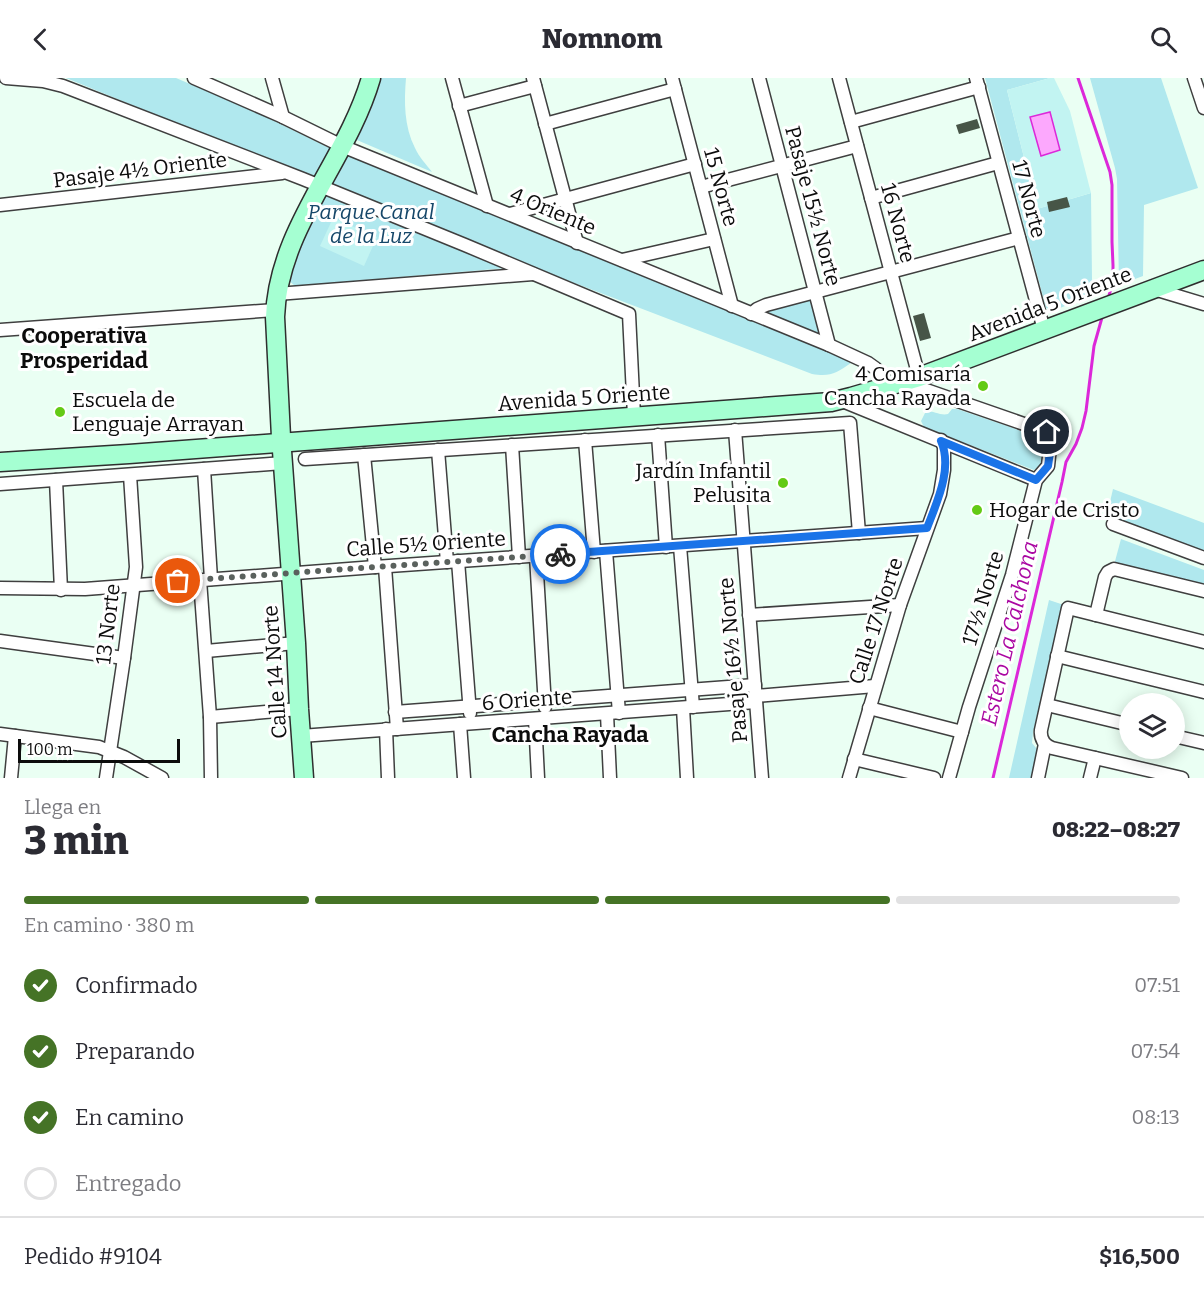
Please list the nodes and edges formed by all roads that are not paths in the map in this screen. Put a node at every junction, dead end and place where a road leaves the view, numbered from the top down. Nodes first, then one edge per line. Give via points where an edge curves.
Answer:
1 (6, 78) edge
2 (194, 78) edge
3 (272, 78) edge
4 (371, 78) edge
5 (452, 78) edge
6 (759, 78) edge
7 (839, 78) edge
8 (1194, 78) edge
9 (534, 82) edge
10 (977, 83) edge
11 (673, 84) edge
12 (459, 106) junction
13 (1204, 108) edge
14 (283, 117) junction
15 (851, 122) junction
16 (545, 124) junction
17 (342, 146) junction
18 (857, 146) junction
19 (998, 163) junction
20 (694, 164) junction
21 (782, 166) junction
22 (285, 173) junction
23 (320, 187) junction
24 (701, 187) junction
25 (871, 198) junction
26 (565, 199) junction
27 (0, 206) edge
28 (487, 206) junction
29 (510, 214) junction
30 (714, 238) junction
31 (1019, 238) junction
32 (577, 243) junction
33 (622, 261) junction
34 (1204, 270) edge
35 (891, 272) junction
36 (535, 274) junction
37 (1153, 289) junction
38 (815, 292) junction
39 (276, 302) junction
40 (1204, 304) edge
41 (732, 306) junction
42 (751, 314) junction
43 (0, 330) edge
44 (1044, 330) junction
45 (829, 345) junction
46 (905, 382) junction
47 (840, 400) junction
48 (634, 416) junction
49 (735, 430) junction
50 (658, 435) junction
51 (585, 440) junction
52 (941, 441) junction
53 (282, 443) junction
54 (512, 445) junction
55 (438, 450) junction
56 (364, 455) junction
57 (305, 459) dead end
58 (0, 462) edge
59 (283, 463) junction
60 (204, 469) junction
61 (130, 475) junction
62 (56, 480) junction
63 (1036, 480) junction
64 (0, 484) edge
65 (1113, 524) dead end
66 (927, 528) junction
67 (859, 533) junction
68 (744, 541) junction
69 (680, 546) junction
70 (666, 547) junction
71 (600, 551) junction
72 (536, 556) junction
73 (519, 557) junction
74 (1204, 558) edge
75 (453, 562) junction
76 (380, 567) junction
77 (291, 573) junction
78 (206, 579) junction
79 (133, 585) junction
80 (0, 588) edge
81 (61, 590) junction
82 (1204, 591) edge
83 (900, 605) junction
84 (750, 615) junction
85 (1096, 615) junction
86 (0, 641) edge
87 (1204, 642) edge
88 (296, 643) junction
89 (206, 651) junction
90 (1057, 656) junction
91 (124, 658) junction
92 (875, 687) junction
93 (692, 690) junction
94 (1204, 692) edge
95 (756, 694) junction
96 (618, 695) junction
97 (544, 700) junction
98 (1047, 705) junction
99 (470, 706) junction
100 (688, 708) junction
101 (869, 708) junction
102 (299, 709) junction
103 (395, 712) junction
104 (613, 713) junction
105 (210, 717) junction
106 (540, 719) junction
107 (1119, 722) edge
108 (466, 724) junction
109 (391, 729) junction
110 (962, 732) junction
111 (0, 734) edge
112 (15, 736) junction
113 (301, 736) junction
114 (1185, 739) edge
115 (1044, 742) junction
116 (1204, 743) edge
117 (109, 750) junction
118 (1095, 758) junction
119 (854, 759) junction
120 (11, 778) edge
121 (106, 778) edge
122 (162, 778) edge
123 (211, 778) edge
124 (304, 778) edge
125 (388, 778) edge
126 (464, 778) edge
127 (538, 778) edge
128 (610, 778) edge
129 (687, 778) edge
130 (762, 778) edge
131 (849, 778) edge
132 (934, 778) edge
133 (949, 778) edge
134 (1038, 778) edge
135 (1090, 778) edge
136 (1182, 778) edge

1 - 22 street via 63,86
2 - 14 street, 4 Oriente
3 - 14 street
4 - 17 street, Calle 14 Norte
5 - 12 street
6 - 21 street, Pasaje 15½ Norte
7 - 15 street, 16 Norte
8 - 13 street
9 - 12 street
9 - 16 street
10 - 15 street
10 - 19 street, 17 Norte
11 - 16 street
11 - 20 street, 15 Norte
12 - 28 street
14 - 17 street, 4 Oriente
15 - 18 street, 16 Norte
16 - 26 street
17 - 23 street, Calle 14 Norte
17 - 28 street, 4 Oriente
18 - 21 street
18 - 25 street, 16 Norte
19 - 25 street
19 - 31 street, 17 Norte
20 - 24 street, 15 Norte
20 - 26 street
21 - 24 street
21 - 38 street, Pasaje 15½ Norte
22 - 23 street
22 - 27 street, Pasaje 4½ Oriente
23 - 36 street
23 - 39 street, Calle 14 Norte via 290,247
24 - 30 street, 15 Norte
25 - 35 street, 16 Norte
26 - 29 street
26 - 32 street
28 - 29 street, 4 Oriente
29 - 32 street, 4 Oriente
30 - 33 street
30 - 41 street, 15 Norte
31 - 35 street
31 - 44 street, 17 Norte
32 - 33 street, 4 Oriente
33 - 41 street, 4 Oriente
34 - 37 street, Avenida 5 Oriente
35 - 38 street
35 - 46 street, 16 Norte
36 - 39 street
36 - 48 street via 629,314
37 - 40 street, Avenida 5 Oriente
37 - 44 street, Avenida 5 Oriente
38 - 42 street via 766,305
38 - 45 street, Pasaje 15½ Norte
39 - 43 street
39 - 53 street, Calle 14 Norte
41 - 42 street, 4 Oriente
42 - 45 street, 4 Oriente
44 - 46 street, Avenida 5 Oriente
45 - 46 street, 4 Oriente
46 - 47 street, Avenida 5 Oriente
46 - 63 street, 17½ Norte via 1047,432 1052,438 1048,466
47 - 48 street, Avenida 5 Oriente
47 - 52 street
48 - 53 street, Avenida 5 Oriente
49 - 50 street
49 - 67 street via 850,423
49 - 68 street, Pasaje 16½ Norte
50 - 51 street
50 - 70 street
51 - 54 street
51 - 71 street
52 - 63 street
52 - 66 street, Calle 17 Norte via 945,458 943,482
53 - 58 street, Avenida 5 Oriente
53 - 59 street, Calle 14 Norte
54 - 55 street
54 - 73 street
55 - 56 street
55 - 75 street
56 - 57 street
56 - 76 street
59 - 60 street
59 - 77 street, Calle 14 Norte
60 - 61 street
60 - 78 street
61 - 62 street
61 - 79 street, 13 Norte via 136,567
62 - 64 street
62 - 81 street
63 - 110 street, 17½ Norte via 1012,575
65 - 74 street
66 - 67 street, Calle 5½ Oriente
66 - 83 street, Calle 17 Norte
67 - 68 street, Calle 5½ Oriente
68 - 69 street, Calle 5½ Oriente
68 - 84 street, Pasaje 16½ Norte
69 - 70 street, Calle 5½ Oriente
69 - 93 street
70 - 71 street, Calle 5½ Oriente
71 - 72 street, Calle 5½ Oriente
71 - 96 street
72 - 73 street, Calle 5½ Oriente
72 - 97 street
73 - 75 street, Calle 5½ Oriente
75 - 76 street, Calle 5½ Oriente
75 - 99 street
76 - 77 street, Calle 5½ Oriente
76 - 103 street
77 - 78 street, Calle 5½ Oriente
77 - 88 street, Calle 14 Norte
78 - 79 street, Calle 5½ Oriente
78 - 89 street
79 - 81 street, Calle 5½ Oriente
79 - 91 street, 13 Norte
80 - 81 street, Calle 5½ Oriente
82 - 85 street via 1114,569 1105,577
83 - 84 street
83 - 92 street, Calle 17 Norte
84 - 95 street, Pasaje 16½ Norte
85 - 87 street
85 - 90 street via 1068,608
86 - 91 street
88 - 89 street
88 - 102 street, Calle 14 Norte
89 - 105 street
90 - 94 street
90 - 98 street
91 - 117 street, 13 Norte
92 - 95 street, 6 Oriente
92 - 101 street, Calle 17 Norte
93 - 95 street, 6 Oriente
93 - 96 street, 6 Oriente
93 - 100 street
95 - 100 street, 6 Oriente
95 - 130 street, Pasaje 16½ Norte
96 - 97 street, 6 Oriente
96 - 104 street
97 - 99 street, 6 Oriente
97 - 106 street
98 - 107 street
98 - 115 street via 1041,734
99 - 103 street, 6 Oriente
99 - 108 street
100 - 104 street, 6 Oriente
100 - 129 street
101 - 110 street
101 - 119 street, Calle 17 Norte
102 - 105 street
102 - 113 street, Calle 14 Norte
103 - 109 street
104 - 106 street, 6 Oriente
104 - 128 street
105 - 123 street
106 - 108 street, 6 Oriente
106 - 127 street
108 - 109 street, 6 Oriente
108 - 126 street
109 - 113 street, 6 Oriente
109 - 125 street
110 - 133 street, 17½ Norte
111 - 112 street
112 - 117 street
112 - 120 street
113 - 124 street, Calle 14 Norte
114 - 116 street
115 - 118 street via 1052,748
115 - 134 street
117 - 121 street, 13 Norte
117 - 122 street
118 - 135 street
118 - 136 street
119 - 131 street, Calle 17 Norte
119 - 132 street

